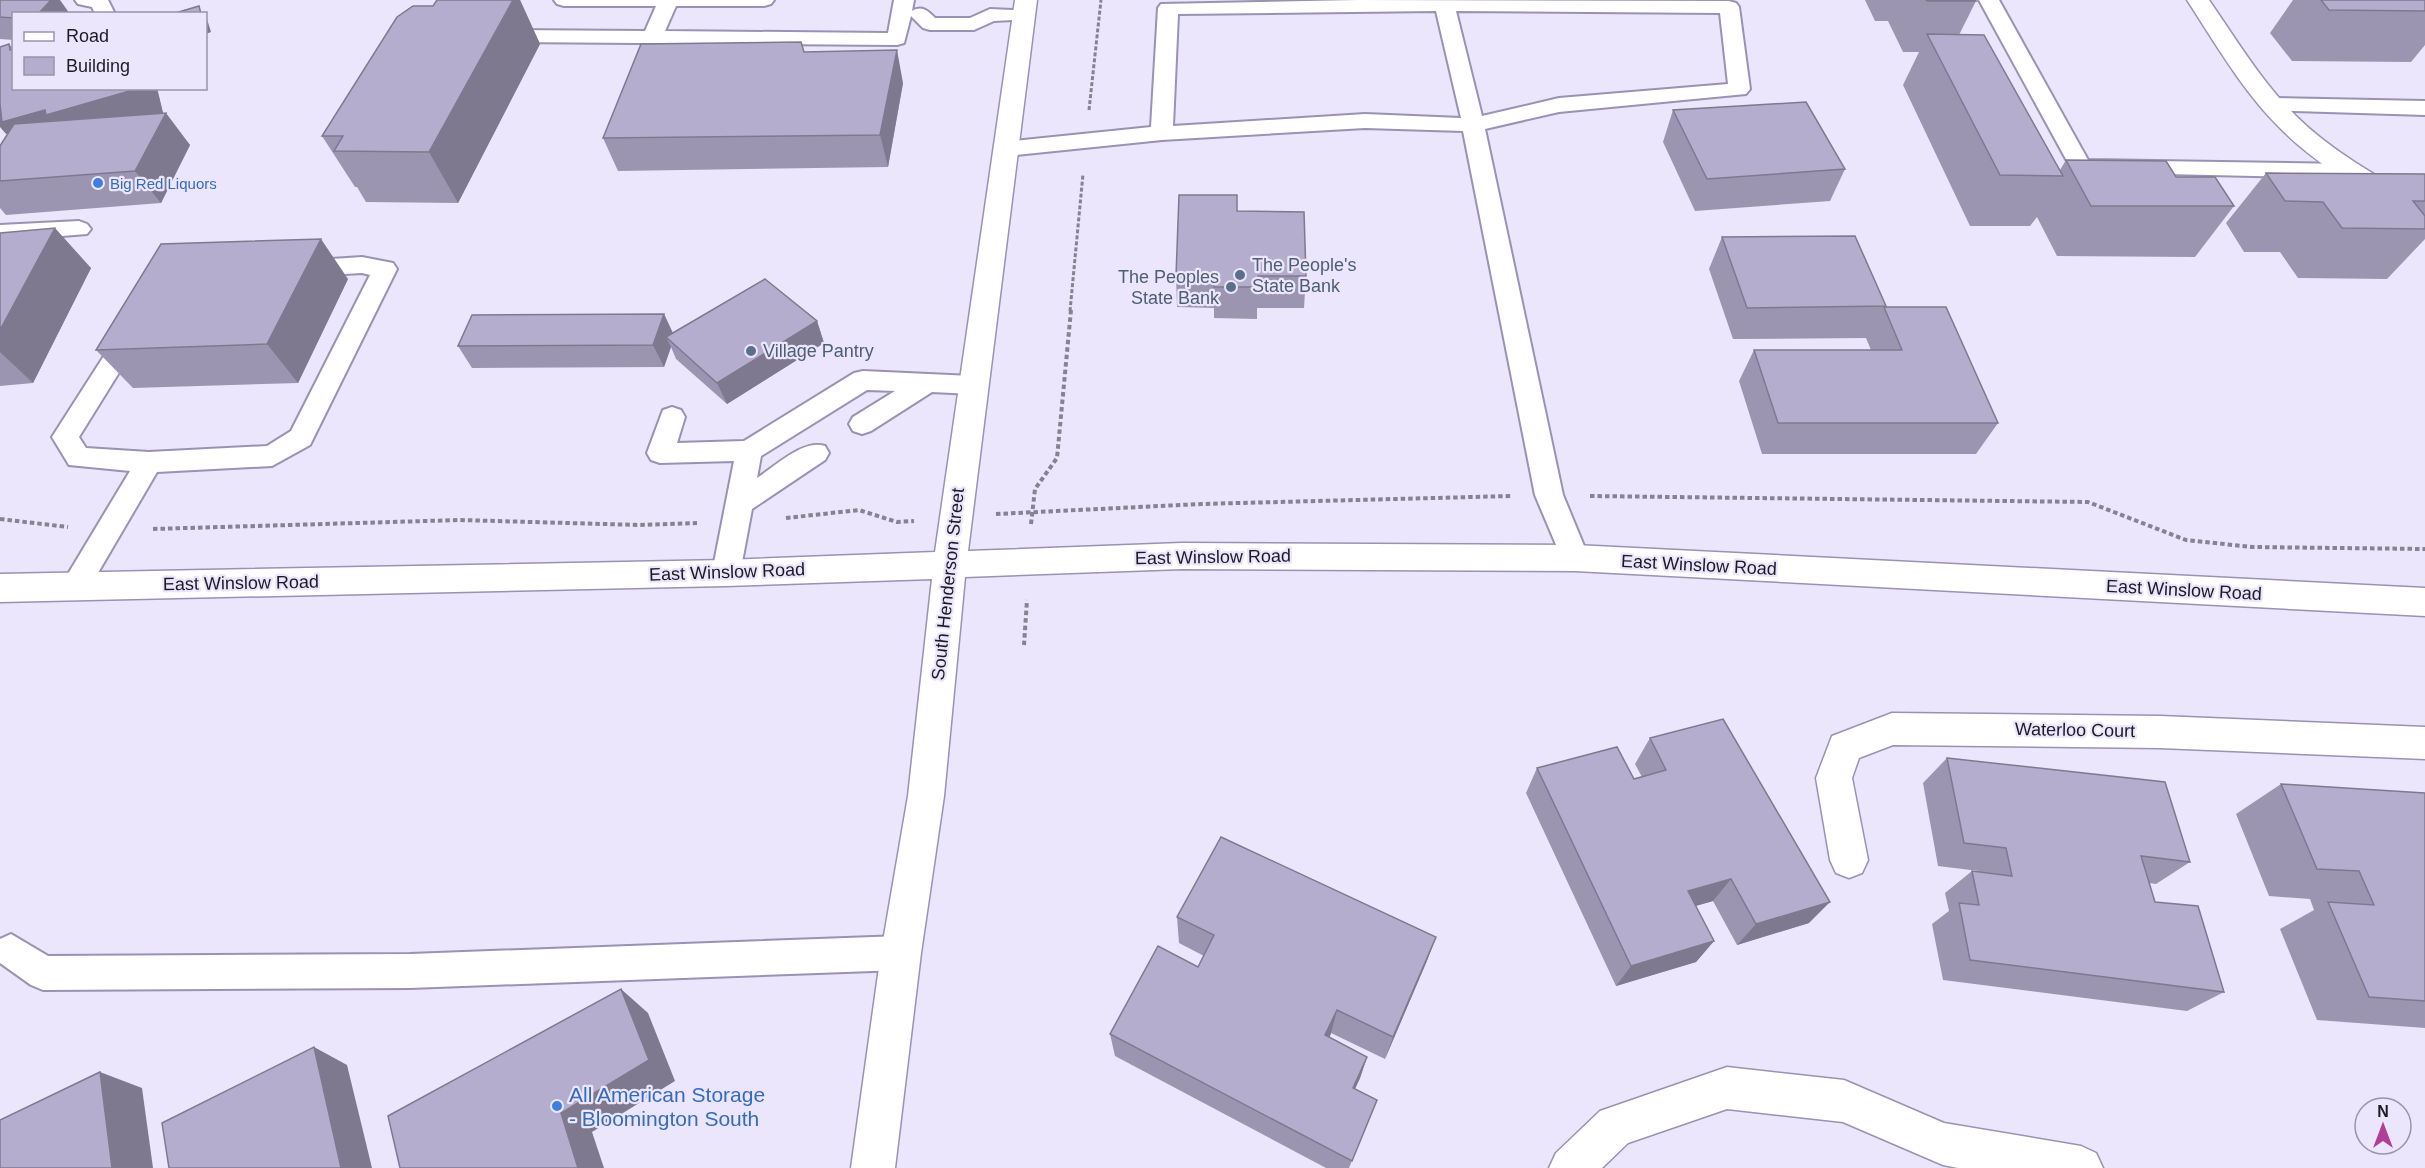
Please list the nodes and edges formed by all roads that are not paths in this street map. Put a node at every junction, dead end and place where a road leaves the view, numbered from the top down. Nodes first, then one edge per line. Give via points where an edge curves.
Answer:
1 (85, 0) edge
2 (564, 0) edge
3 (764, 0) edge
4 (1989, 0) edge
5 (2198, 0) edge
6 (668, 1) edge
7 (1445, 5) junction
8 (1025, 8) edge
9 (909, 9) edge
10 (104, 12) edge
11 (482, 36) edge
12 (652, 36) junction
13 (705, 37) junction
14 (840, 39) junction
15 (814, 60) edge
16 (708, 61) edge
17 (2272, 105) junction
18 (2425, 108) edge
19 (1473, 125) junction
20 (1162, 133) junction
21 (1005, 149) junction
22 (2350, 171) junction
23 (2425, 215) edge
24 (79, 229) dead end
25 (0, 233) edge
26 (924, 385) junction
27 (972, 385) junction
28 (672, 417) dead end
29 (862, 424) dead end
30 (749, 451) junction
31 (816, 453) dead end
32 (149, 462) junction
33 (739, 512) junction
34 (1575, 558) junction
35 (951, 565) junction
36 (726, 573) junction
37 (75, 587) junction
38 (0, 588) edge
39 (2425, 602) edge
40 (2425, 743) edge
41 (1849, 860) dead end
42 (11, 951) dead end
43 (901, 953) junction
44 (873, 1168) edge
45 (1570, 1168) edge
46 (2081, 1168) edge

1 - 10 lane via 100,2
2 - 6 lane
3 - 6 lane
4 - 22 lane via 2081,167
5 - 17 street
6 - 12 lane
7 - 19 lane
7 - 19 lane via 1729,7 1739,88 1559,105
7 - 20 lane via 1168,8
8 - 9 lane via 990,15 974,24 930,24
8 - 21 street, South Henderson Street
9 - 14 lane via 897,39
11 - 12 lane
12 - 13 lane
13 - 14 lane
13 - 16 lane
14 - 15 lane
17 - 18 lane
17 - 22 street via 2303,136
19 - 20 lane via 1365,121
19 - 34 lane via 1549,495
20 - 21 lane
21 - 27 street, South Henderson Street
22 - 23 street
24 - 25 lane
26 - 27 lane
26 - 29 lane
26 - 30 lane via 863,380
27 - 35 street, South Henderson Street
28 - 30 lane via 660,453
30 - 33 lane
31 - 33 lane
32 - 32 lane via 272,456 302,438 385,269 362,265 167,276 65,437 78,458
32 - 37 lane
33 - 36 lane
34 - 35 street, East Winslow Road via 1193,556
34 - 39 street, East Winslow Road
35 - 36 street, East Winslow Road
35 - 43 street, South Henderson Street via 926,796
36 - 37 street, East Winslow Road
37 - 38 street, East Winslow Road
40 - 41 street, Waterloo Court via 2160,732 1892,729 1845,747 1834,778
42 - 43 lane via 43,973 410,971
43 - 44 street, South Henderson Street
45 - 46 street via 1616,1126 1727,1088 1844,1101 1943,1144

